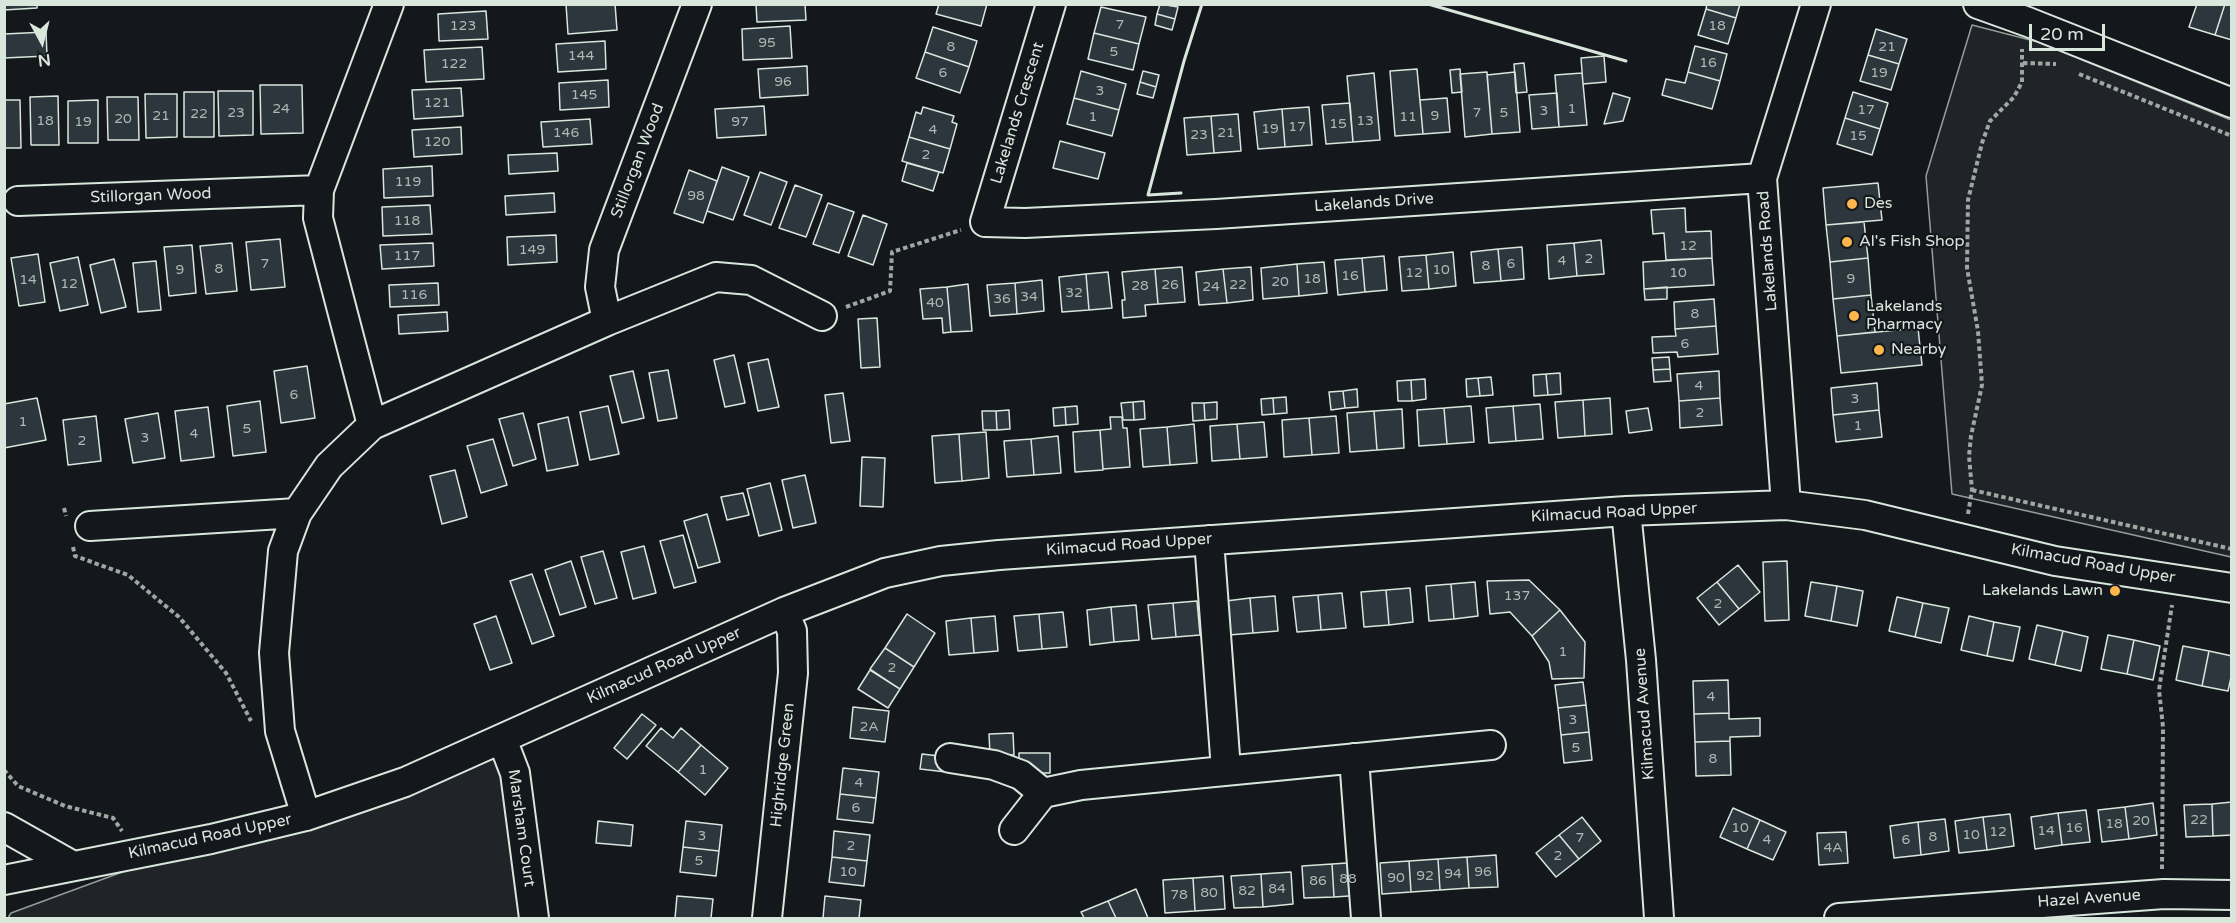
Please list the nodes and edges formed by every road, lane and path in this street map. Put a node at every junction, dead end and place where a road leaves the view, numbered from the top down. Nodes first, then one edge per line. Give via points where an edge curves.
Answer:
1 (389, 4) edge
2 (697, 4) edge
3 (1051, 4) edge
4 (1816, 4) edge
5 (2005, 11) edge
6 (2023, 63) junction
7 (2065, 68) dead end
8 (2076, 73) dead end
9 (2232, 103) edge
10 (2232, 136) edge
11 (1762, 178) junction
12 (319, 189) junction
13 (18, 201) dead end
14 (985, 222) junction
15 (822, 316) joint
16 (607, 321) junction
17 (372, 425) junction
18 (1972, 490) junction
19 (1786, 505) junction
20 (64, 508) dead end
21 (1626, 511) junction
22 (297, 513) junction
23 (76, 528) junction
24 (1963, 539) junction
25 (1209, 540) junction
26 (2232, 549) edge
27 (2176, 579) junction
28 (2232, 588) edge
29 (784, 612) junction
30 (254, 728) dead end
31 (502, 739) junction
32 (1491, 745) dead end
33 (950, 758) dead end
34 (1354, 758) junction
35 (4, 770) edge
36 (1226, 770) junction
37 (1043, 793) junction
38 (306, 816) junction
39 (4, 827) edge
40 (1014, 830) dead end
41 (137, 853) junction
42 (73, 866) junction
43 (4, 880) edge
44 (2164, 894) junction
45 (2232, 895) edge
46 (2076, 909) edge
47 (534, 918) edge
48 (767, 918) edge
49 (1366, 918) edge
50 (1659, 918) edge
51 (1839, 918) edge

1 - 12 street
2 - 16 street, Stillorgan Wood via 604,250 600,287
3 - 14 street, Lakelands Crescent
4 - 11 street, Lakelands Road
5 - 6 path via 2022,39
5 - 9 street
6 - 7 path
6 - 18 path via 2022,82 2014,97 1990,121 1968,200 1967,268 1982,363 1982,385 1969,456
8 - 10 path
11 - 14 street, Lakelands Drive via 1216,214 1025,224
11 - 19 street, Lakelands Road
12 - 13 street, Stillorgan Wood
12 - 17 street via 318,218
14 - 15 path via 892,252 890,291
15 - 16 street via 751,280 716,277
16 - 17 street
17 - 22 street via 330,466
18 - 24 path
18 - 26 path
19 - 21 street, Kilmacud Road Upper
19 - 24 street, Kilmacud Road Upper via 1865,514
20 - 23 path
21 - 25 street, Kilmacud Road Upper
21 - 50 street, Kilmacud Avenue
22 - 23 street
22 - 38 street via 283,551 274,653 280,731
23 - 30 path via 75,556 128,575 179,616 226,673
24 - 27 street, Kilmacud Road Upper via 2055,561
25 - 29 street, Kilmacud Road Upper via 941,561 885,573
25 - 36 street
27 - 28 street, Kilmacud Road Upper
27 - 44 path via 2159,690 2163,727
29 - 31 street, Kilmacud Road Upper
29 - 48 street, Highridge Green via 792,632 793,673
31 - 38 street, Kilmacud Road Upper via 405,782
31 - 47 street, Marsham Court via 515,773
32 - 34 street
33 - 37 street via 994,765 1021,775
34 - 36 street
34 - 49 street
35 - 41 path via 18,786 65,806 113,818
36 - 37 street via 1081,784
37 - 40 street
38 - 41 street, Kilmacud Road Upper
39 - 42 street
41 - 42 street, Kilmacud Road Upper
42 - 43 street, Kilmacud Road Upper
44 - 45 street, Hazel Avenue
44 - 46 street, Hazel Avenue
46 - 51 street, Hazel Avenue

